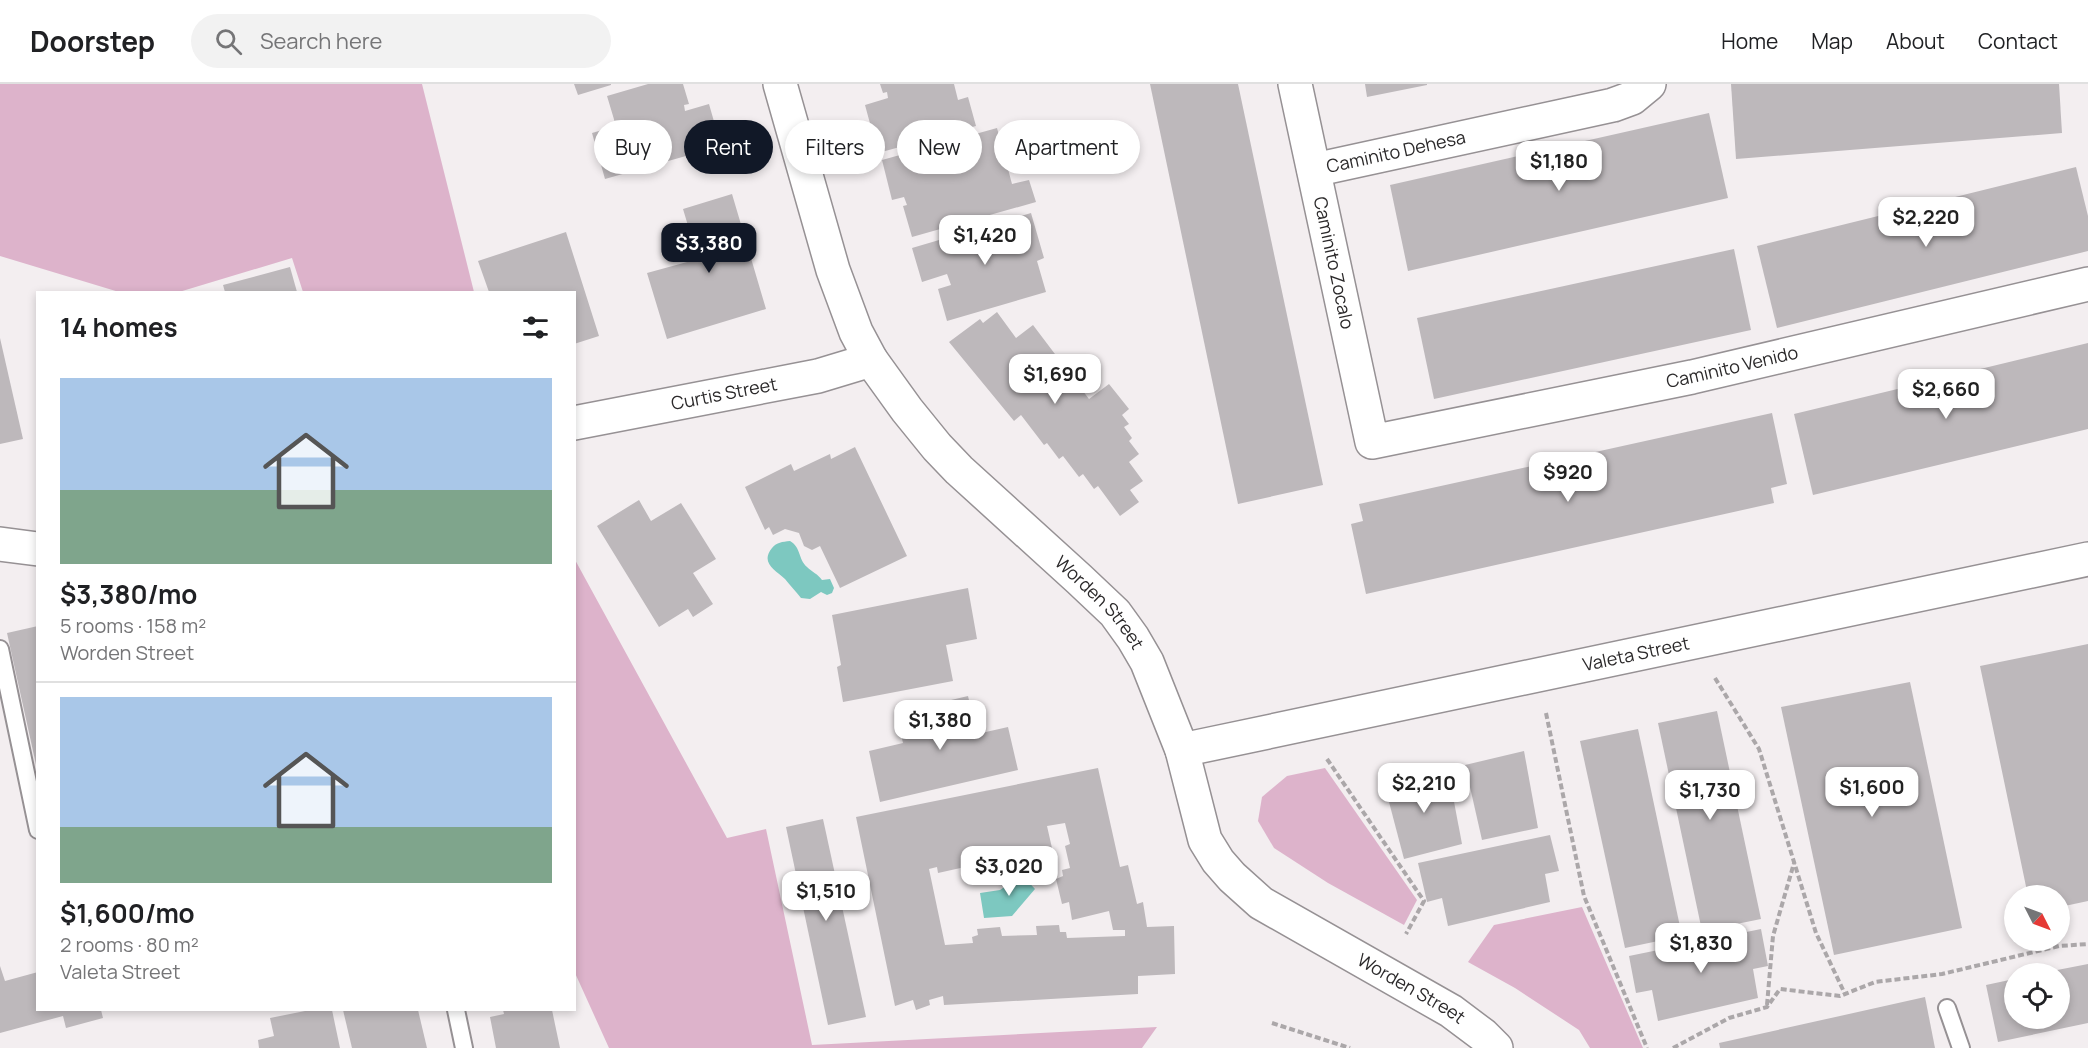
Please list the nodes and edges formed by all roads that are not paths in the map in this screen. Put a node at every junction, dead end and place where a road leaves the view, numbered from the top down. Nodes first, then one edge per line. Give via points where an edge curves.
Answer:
1 (780, 84) edge
2 (1296, 84) edge
3 (1649, 84) edge
4 (1314, 170) junction
5 (2088, 284) edge
6 (872, 360) junction
7 (576, 423) edge
8 (1372, 442) joint
9 (0, 544) edge
10 (36, 549) edge
11 (2088, 559) edge
12 (0, 648) edge
13 (1182, 750) junction
14 (36, 820) edge
15 (1947, 1008) dead end
16 (456, 1011) edge
17 (464, 1048) edge
18 (1496, 1048) edge
19 (1961, 1048) edge

1 - 6 street, Worden Street via 833,270 856,332
2 - 4 street, Caminito Zocalo
3 - 4 street, Caminito Dehesa via 1632,98 1613,105
4 - 8 street, Caminito Zocalo
5 - 8 street, Caminito Venido via 1692,377
6 - 7 street, Curtis Street via 818,376
6 - 13 street, Worden Street via 937,447 1114,613 1147,662
9 - 10 street
11 - 13 street, Valeta Street
12 - 14 lane
13 - 18 street, Worden Street via 1205,840 1245,891 1451,1011
15 - 19 lane
16 - 17 lane

